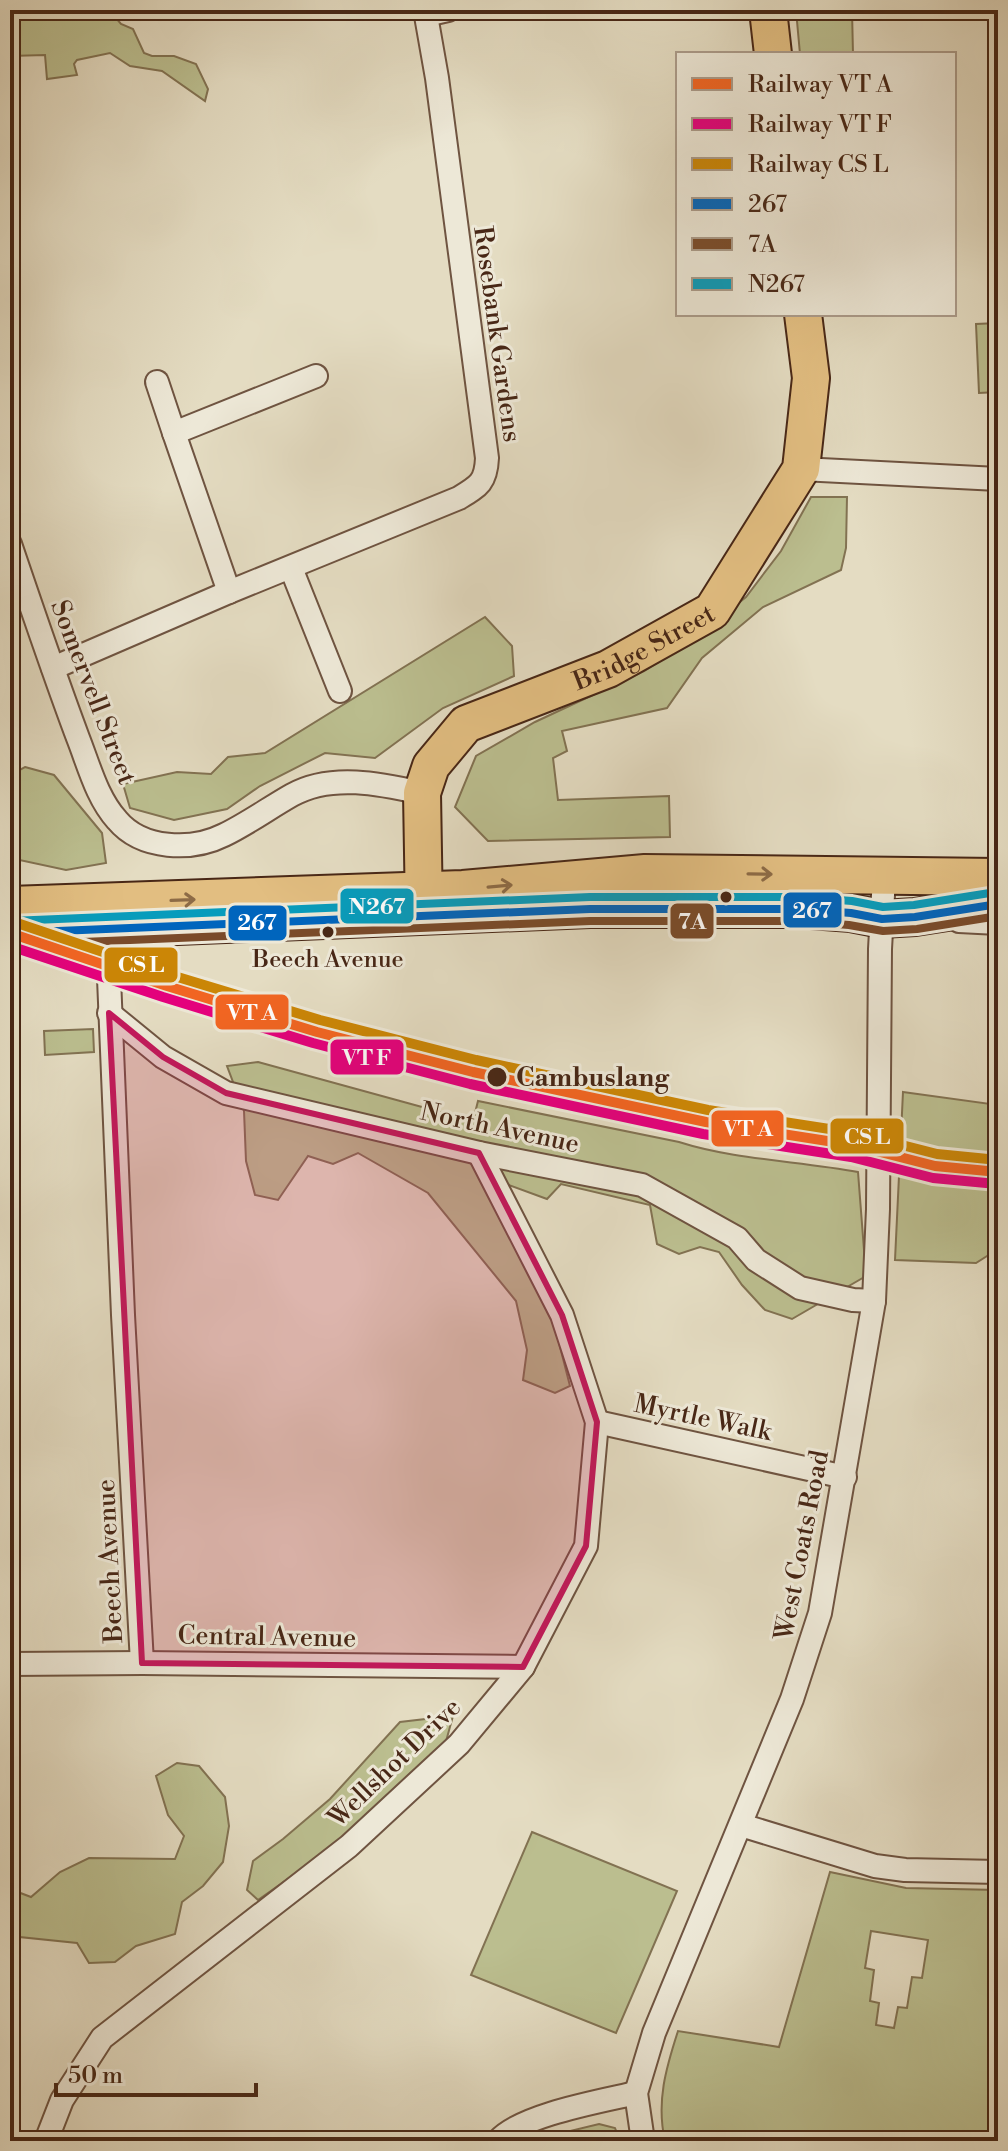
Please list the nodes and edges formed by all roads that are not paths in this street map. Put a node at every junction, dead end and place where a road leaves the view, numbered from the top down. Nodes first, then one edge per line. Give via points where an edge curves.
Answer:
1 (448, 10) edge
2 (768, 10) edge
3 (425, 12) edge
4 (773, 52) edge
5 (803, 316) edge
6 (316, 376) dead end
7 (157, 382) dead end
8 (174, 433) junction
9 (801, 469) junction
10 (998, 479) edge
11 (10, 544) edge
12 (291, 568) junction
13 (229, 592) junction
14 (53, 668) junction
15 (340, 691) dead end
16 (422, 793) junction
17 (884, 877) junction
18 (998, 877) edge
19 (424, 904) junction
20 (998, 904) edge
21 (10, 905) edge
22 (935, 914) junction
23 (106, 916) junction
24 (882, 919) junction
25 (998, 923) edge
26 (10, 933) edge
27 (109, 1013) junction
28 (479, 1153) junction
29 (874, 1301) junction
30 (597, 1422) junction
31 (845, 1477) junction
32 (142, 1663) junction
33 (10, 1664) edge
34 (523, 1667) junction
35 (741, 1825) junction
36 (998, 1872) edge
37 (636, 2093) junction
38 (46, 2141) edge
39 (498, 2141) edge
40 (643, 2141) edge

1 - 3 street, Rosebank Gardens
2 - 4 main road
3 - 12 street, Rosebank Gardens via 486,474 478,487 459,498
5 - 9 main road, Bridge Street via 811,378
6 - 8 street
7 - 8 street
8 - 13 street
9 - 10 street
9 - 16 main road, Bridge Street via 712,611 608,669 466,724 431,766
11 - 14 street, Somervell Street
12 - 13 street, Rosebank Gardens
12 - 15 street
13 - 14 street, Rosebank Gardens
14 - 16 street, Somervell Street via 103,799 118,823 164,845 191,846 221,837 294,793 331,783 377,783
16 - 19 main road, Bridge Street
17 - 18 main road
19 -> 17 main road via 645,873
17 - 24 street, West Coats Road
19 - 23 main road
19 - 24 main road via 798,909
20 - 22 main road
21 - 23 main road
22 - 24 main road
22 - 25 street
23 - 26 main road
23 - 27 street, Beech Avenue
24 - 29 street, West Coats Road
27 - 28 street, North Avenue via 163,1057 226,1093
27 - 32 street, Beech Avenue
28 - 29 street, North Avenue via 642,1185 737,1238 756,1260 800,1288
28 - 30 street, Wellshot Drive via 562,1315
29 - 31 street, West Coats Road
30 - 31 street, Myrtle Walk
30 - 34 street, Wellshot Drive via 586,1546
31 - 35 street, West Coats Road via 806,1661
32 - 33 street, Central Avenue
32 - 34 street, Central Avenue
34 - 38 street, Wellshot Drive via 459,1744 349,1846 102,2038 62,2100
35 - 36 street via 875,1866
35 - 37 street, West Coats Road via 654,2033
37 - 39 street via 534,2120
37 - 40 street

